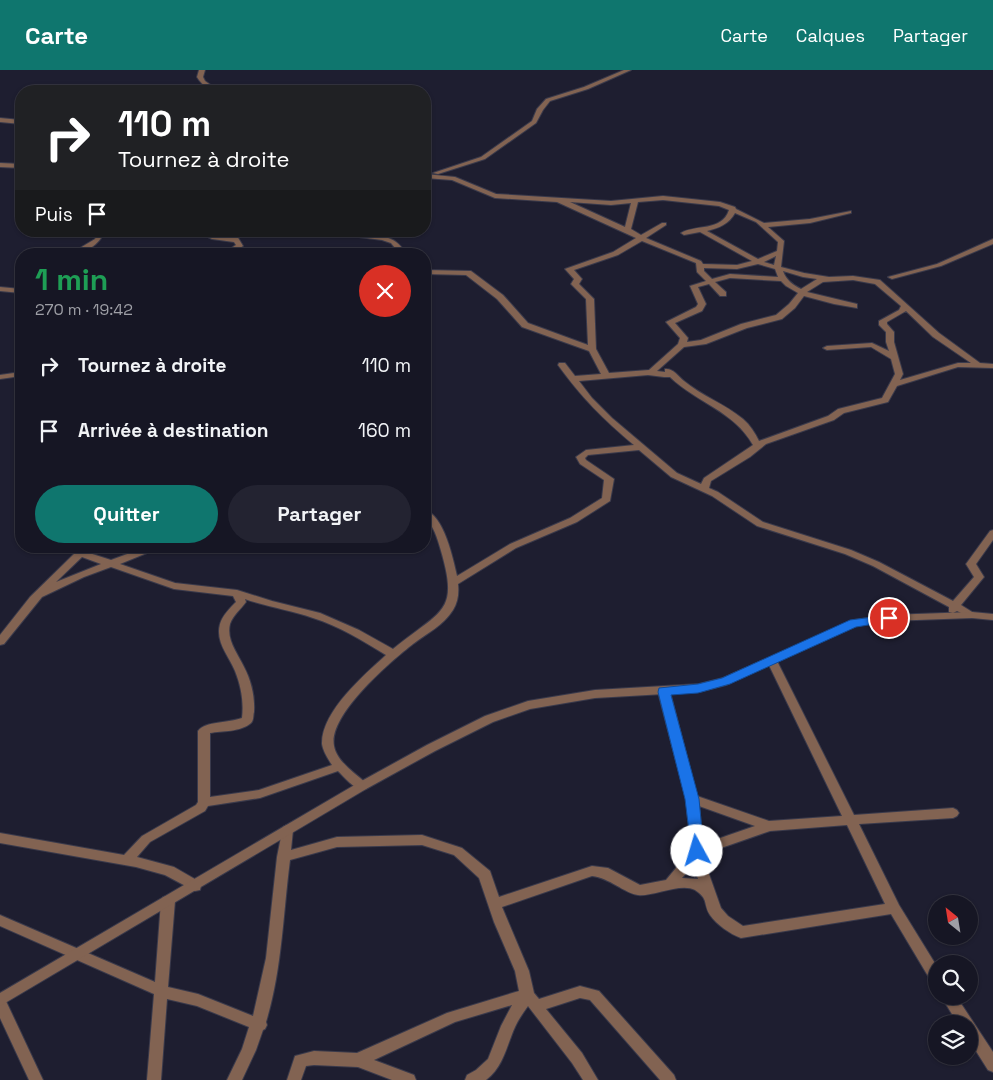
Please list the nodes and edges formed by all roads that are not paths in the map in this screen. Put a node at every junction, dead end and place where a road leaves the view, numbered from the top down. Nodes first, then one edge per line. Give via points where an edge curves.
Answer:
1 (202, 70) edge
2 (628, 70) edge
3 (207, 85) edge
4 (0, 120) edge
5 (15, 121) edge
6 (0, 165) edge
7 (15, 166) edge
8 (431, 174) edge
9 (431, 176) edge
10 (555, 198) junction
11 (634, 202) junction
12 (733, 208) junction
13 (849, 212) dead end
14 (664, 224) dead end
15 (763, 225) junction
16 (627, 230) junction
17 (700, 230) junction
18 (684, 232) dead end
19 (99, 237) edge
20 (212, 237) edge
21 (235, 237) edge
22 (379, 237) edge
23 (641, 238) junction
24 (237, 240) junction
25 (993, 241) edge
26 (84, 248) edge
27 (236, 248) edge
28 (398, 248) edge
29 (780, 252) junction
30 (758, 262) junction
31 (700, 266) junction
32 (778, 268) junction
33 (431, 272) edge
34 (892, 276) junction
35 (833, 278) junction
36 (784, 279) junction
37 (868, 279) junction
38 (708, 281) junction
39 (886, 288) junction
40 (0, 289) edge
41 (15, 290) edge
42 (801, 292) junction
43 (723, 294) dead end
44 (854, 306) dead end
45 (905, 306) junction
46 (682, 345) junction
47 (827, 348) dead end
48 (592, 349) junction
49 (895, 358) junction
50 (976, 363) junction
51 (661, 364) junction
52 (562, 365) dead end
53 (993, 366) edge
54 (646, 372) junction
55 (672, 374) junction
56 (15, 375) edge
57 (606, 375) junction
58 (0, 377) edge
59 (573, 379) junction
60 (894, 384) junction
61 (758, 446) junction
62 (642, 447) junction
63 (704, 489) junction
64 (431, 520) edge
65 (993, 533) edge
66 (75, 553) edge
67 (85, 553) edge
68 (139, 553) edge
69 (109, 564) junction
70 (454, 583) junction
71 (237, 593) junction
72 (40, 594) junction
73 (953, 611) junction
74 (993, 617) edge
75 (0, 642) edge
76 (393, 654) junction
77 (772, 661) junction
78 (664, 692) junction
79 (341, 766) junction
80 (362, 786) junction
81 (692, 799) junction
82 (204, 802) junction
83 (953, 813) dead end
84 (851, 820) junction
85 (769, 826) junction
86 (287, 830) junction
87 (0, 838) edge
88 (697, 851) junction
89 (283, 857) junction
90 (127, 860) junction
91 (670, 884) junction
92 (195, 886) junction
93 (709, 894) junction
94 (168, 901) junction
95 (495, 904) junction
96 (894, 908) junction
97 (0, 920) edge
98 (78, 955) junction
99 (928, 964) edge
100 (161, 991) junction
101 (0, 1001) edge
102 (532, 1001) junction
103 (260, 1025) junction
104 (978, 1042) edge
105 (358, 1060) junction
106 (993, 1065) edge
107 (36, 1080) edge
108 (154, 1080) edge
109 (234, 1080) edge
110 (294, 1080) edge
111 (409, 1080) edge
112 (472, 1080) edge
113 (591, 1080) edge
114 (669, 1080) edge

1 - 3 street via 200,76
2 - 8 street via 548,100 534,122 483,158
4 - 5 street
6 - 7 street
9 - 10 street via 453,178 495,196
10 - 11 street
10 - 16 street
11 - 12 street via 678,199
11 - 16 street
12 - 15 street
12 - 17 street via 729,219 722,224
13 - 15 street via 810,221
14 - 23 street
15 - 29 street via 781,241
16 - 23 street
17 - 18 street
17 - 30 street
19 - 26 street
20 - 24 street
21 - 24 street
22 - 28 street
23 - 31 street via 699,262
23 - 48 street via 609,258 569,269 578,279 575,284 590,299
24 - 27 street via 240,246
25 - 34 street via 939,265
29 - 30 street
29 - 32 street
30 - 31 street via 737,268
30 - 32 street
31 - 38 street via 700,272
32 - 35 street
32 - 36 street
33 - 48 street via 468,273 500,297 525,325
34 - 37 street
34 - 39 street
35 - 37 street
35 - 42 street via 821,280
36 - 38 street via 730,276
36 - 42 street
37 - 39 street
38 - 43 street
38 - 46 street via 694,286 702,304 698,309 670,322 684,338
39 - 45 street
40 - 41 street
42 - 44 street
42 - 46 street via 779,317 703,342
45 - 49 street via 883,321 890,332
45 - 50 street via 936,335
46 - 51 street
47 - 49 street via 872,345
48 - 57 street
49 - 60 street via 899,374
50 - 53 street
50 - 60 street via 958,365
51 - 54 street
51 - 55 street
52 - 59 street
54 - 55 street
54 - 57 street
55 - 61 street via 687,390 729,412 754,437
56 - 58 street
57 - 59 street
59 - 62 street via 609,420
60 - 61 street via 885,400 841,411 831,418
61 - 63 street via 707,480
62 - 63 street via 674,475
62 - 70 street via 586,453 580,457 609,480 606,499 567,524 513,546
63 - 73 street via 760,524 869,561
64 - 70 street via 438,528
65 - 73 street via 971,564 979,577
66 - 72 street
67 - 69 street
68 - 69 street
69 - 71 street via 174,586
69 - 72 street
70 - 76 street via 451,606 442,617
71 - 76 street via 316,614
71 - 82 street via 241,602 226,624 225,636 229,652 246,686 247,720 204,731
72 - 75 street
73 - 74 street
73 - 77 street via 854,623
76 - 79 street via 371,674 332,723 327,744
77 - 78 street via 726,681
77 - 84 street
78 - 80 street via 595,694 528,705 472,727
78 - 81 street
79 - 80 street
79 - 82 street via 260,794
80 - 86 street
81 - 85 street
81 - 88 street
82 - 90 street via 201,808 146,839
83 - 84 street
84 - 85 street
84 - 96 street
85 - 88 street
86 - 89 street
86 - 92 street
87 - 90 street
88 - 91 street
88 - 93 street
89 - 95 street via 337,842 422,840 458,851 485,875
89 - 103 street via 271,978
90 - 92 street via 169,871
91 - 93 street via 694,883
91 - 95 street via 639,890 603,872 592,872
92 - 94 street
93 - 96 street via 715,911 741,932
94 - 98 street
94 - 100 street
95 - 102 street
96 - 99 street
97 - 98 street
98 - 100 street
98 - 101 street
100 - 103 street via 198,1000
100 - 108 street
101 - 107 street
102 - 105 street via 452,1017
102 - 112 street via 508,1025 502,1050 486,1073
102 - 113 street
102 - 114 street via 580,992 594,995
103 - 109 street
104 - 106 street
105 - 110 street via 314,1058 300,1061
105 - 111 street

